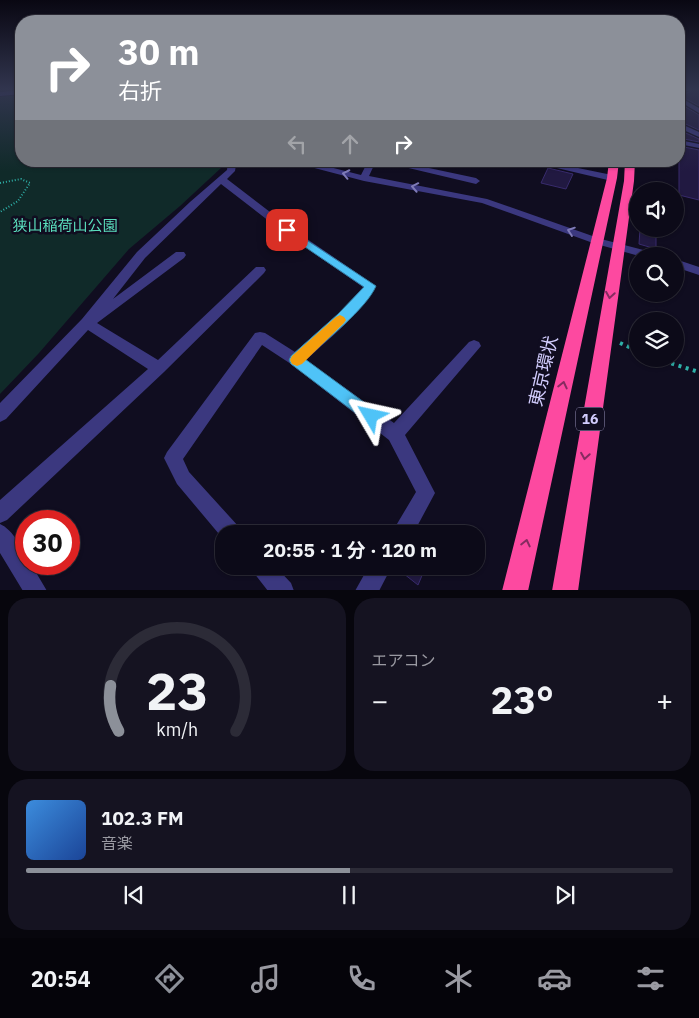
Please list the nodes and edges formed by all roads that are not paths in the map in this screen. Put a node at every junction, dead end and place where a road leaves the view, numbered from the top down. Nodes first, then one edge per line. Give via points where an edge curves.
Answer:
1 (685, 129) edge
2 (699, 135) edge
3 (685, 143) edge
4 (699, 146) edge
5 (232, 167) edge
6 (319, 167) edge
7 (369, 167) edge
8 (411, 167) edge
9 (560, 167) edge
10 (613, 167) edge
11 (629, 167) edge
12 (364, 178) junction
13 (612, 178) junction
14 (222, 180) junction
15 (476, 181) dead end
16 (597, 241) junction
17 (617, 247) junction
18 (629, 250) edge
19 (180, 255) dead end
20 (684, 266) edge
21 (260, 270) dead end
22 (699, 271) edge
23 (87, 323) junction
24 (474, 346) dead end
25 (296, 360) junction
26 (159, 368) junction
27 (0, 414) edge
28 (396, 434) junction
29 (0, 513) edge
30 (224, 525) edge
31 (406, 525) edge
32 (0, 534) edge
33 (269, 575) edge
34 (375, 575) edge
35 (36, 590) edge
36 (283, 590) edge
37 (366, 590) edge
38 (516, 590) edge
39 (565, 590) edge

1 - 2 street
3 - 4 street
5 - 14 street
12 -> 6 street
7 - 12 street
8 - 15 street
9 - 13 street
10 - 13 highway, 東京環状 / 16
11 - 17 highway, 16
16 -> 12 street via 484,200
13 - 16 highway, 東京環状 / 16
14 - 23 street via 140,255
14 - 25 street via 287,230 370,286 343,317
16 - 17 street
38 -> 16 highway, 東京環状 / 16
17 - 18 street
17 -> 39 highway, 16
19 - 23 street
20 - 22 street
21 - 26 street
23 - 26 street
23 - 27 street
24 - 28 street
25 - 28 street
25 - 30 street via 260,337 173,458 183,478
26 - 29 street
28 - 31 street via 426,493
32 - 35 street
33 - 36 street
34 - 37 street

